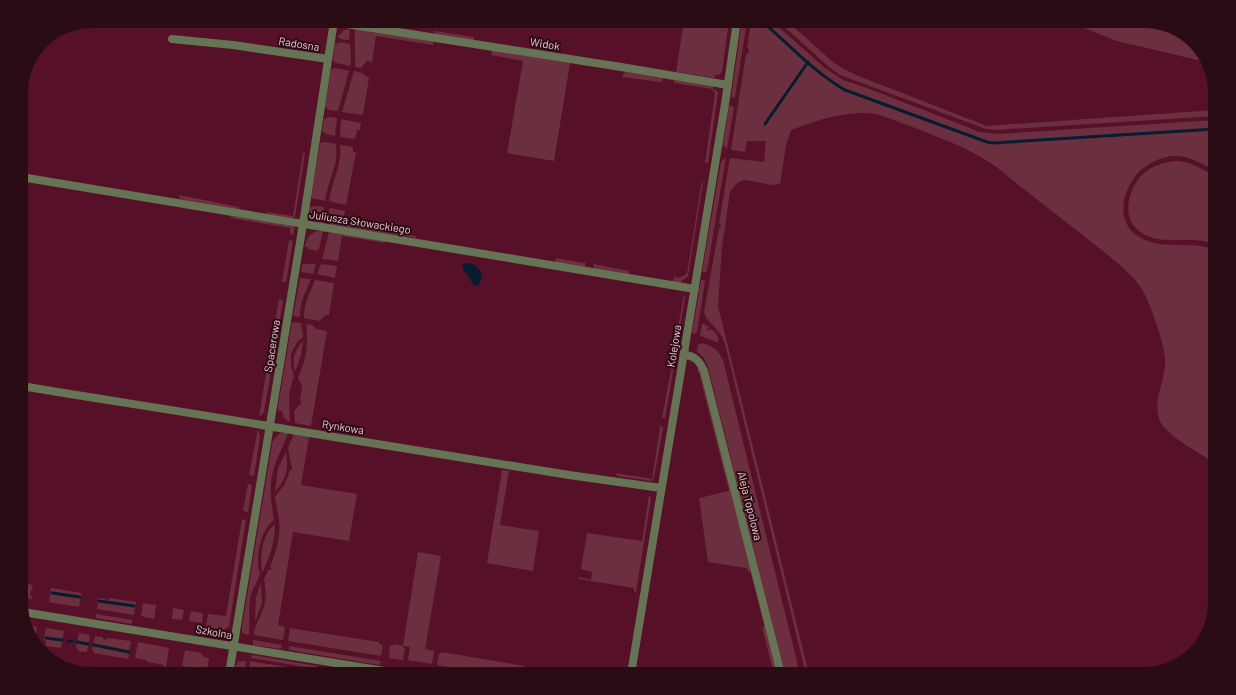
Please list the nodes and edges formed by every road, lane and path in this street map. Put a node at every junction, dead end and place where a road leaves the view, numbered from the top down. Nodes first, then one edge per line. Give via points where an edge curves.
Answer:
1 (333, 28) edge
2 (372, 28) edge
3 (736, 28) edge
4 (172, 39) dead end
5 (328, 59) junction
6 (728, 85) junction
7 (28, 178) edge
8 (303, 224) junction
9 (695, 289) junction
10 (684, 355) junction
11 (28, 387) edge
12 (270, 426) junction
13 (661, 488) junction
14 (29, 613) edge
15 (233, 646) junction
16 (230, 667) edge
17 (360, 667) edge
18 (632, 667) edge
19 (779, 667) edge

1 - 5 street, Spacerowa
2 - 6 street, Widok
3 - 6 street, Kolejowa
4 - 5 street, Radosna
5 - 8 street, Spacerowa
6 - 9 street, Kolejowa
7 - 8 street, Juliusza Słowackiego
8 - 9 street, Juliusza Słowackiego
8 - 12 street, Spacerowa
9 - 10 street, Kolejowa
10 - 13 street, Kolejowa
10 - 19 street, Aleja Topolowa via 697,359 704,371
11 - 12 street, Rynkowa
12 - 13 street, Rynkowa
12 - 15 street, Spacerowa
13 - 18 street, Kolejowa
14 - 15 street, Szkolna
15 - 16 street, Spacerowa
15 - 17 street, Szkolna

